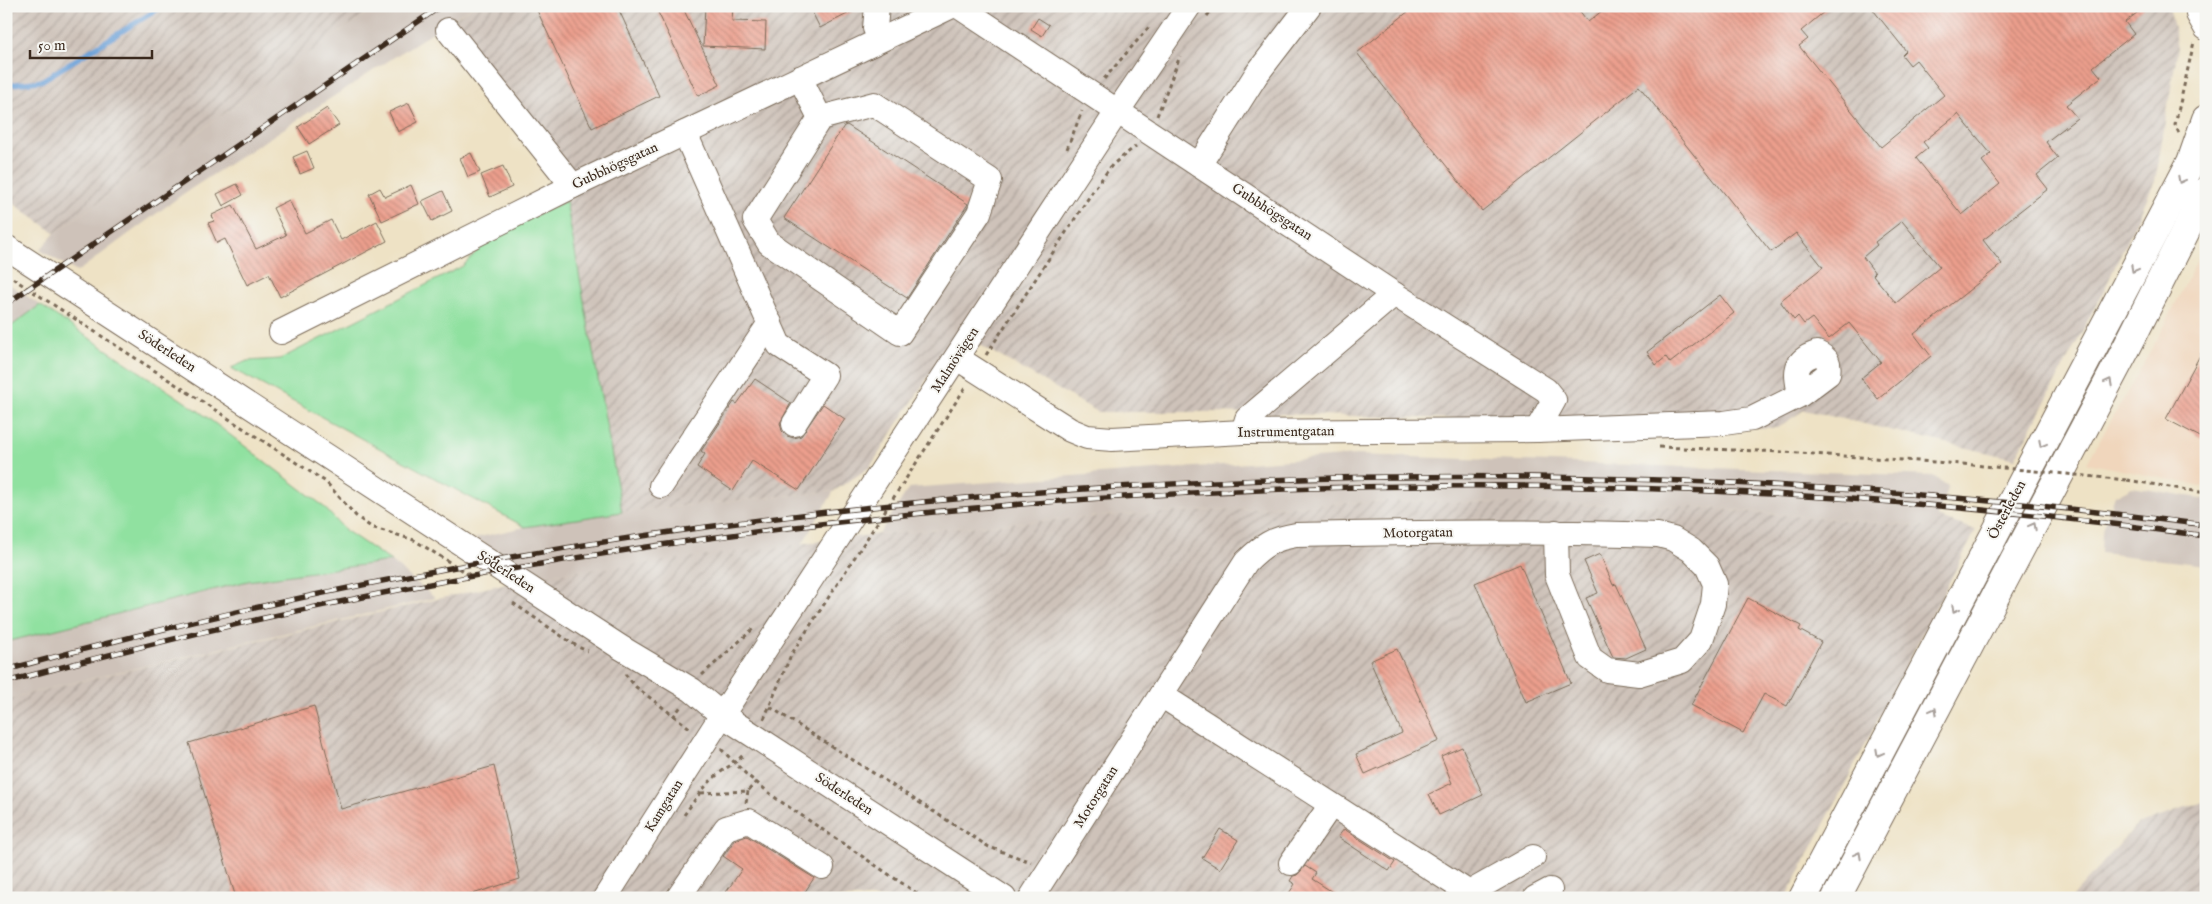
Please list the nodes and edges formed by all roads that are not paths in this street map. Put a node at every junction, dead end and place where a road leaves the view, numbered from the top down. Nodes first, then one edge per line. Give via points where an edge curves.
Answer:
1 (877, 6) edge
2 (952, 6) edge
3 (958, 6) edge
4 (1189, 6) edge
5 (1309, 6) edge
6 (2200, 6) edge
7 (448, 30) dead end
8 (2203, 31) edge
9 (880, 39) junction
10 (789, 78) junction
11 (1117, 112) junction
12 (820, 118) junction
13 (2206, 119) edge
14 (691, 125) junction
15 (1200, 166) junction
16 (591, 178) junction
17 (2206, 191) edge
18 (6, 247) edge
19 (1394, 294) junction
20 (770, 323) junction
21 (281, 332) dead end
22 (957, 358) junction
23 (1800, 395) dead end
24 (794, 424) dead end
25 (1537, 430) junction
26 (1242, 432) junction
27 (661, 486) dead end
28 (1556, 532) junction
29 (1161, 695) junction
30 (722, 714) junction
31 (1331, 805) junction
32 (1533, 858) dead end
33 (1291, 862) dead end
34 (822, 867) dead end
35 (1473, 895) edge
36 (605, 898) edge
37 (678, 898) edge
38 (1004, 898) edge
39 (1032, 898) edge
40 (1803, 898) edge
41 (1836, 898) edge

1 - 9 street via 875,28
2 - 9 street, Gubbhögsgatan
3 - 11 street, Gubbhögsgatan
4 - 11 street, Malmövägen
5 - 15 street via 1256,76
6 - 8 street via 2198,14
7 - 16 street
9 - 10 street, Gubbhögsgatan
10 - 12 street
10 - 14 street, Gubbhögsgatan
11 - 15 street, Gubbhögsgatan
11 - 22 street, Malmövägen
12 - 12 street via 874,104 990,180 979,213 900,333 769,244 755,220
13 -> 40 main road, Österleden via 2191,162
14 - 16 street, Gubbhögsgatan via 660,153
14 - 20 street
15 - 19 street, Gubbhögsgatan
16 - 21 street, Gubbhögsgatan
41 -> 17 main road
18 - 30 street, Söderleden via 620,647 692,690
19 - 25 street, Gubbhögsgatan via 1546,390 1554,400
19 - 26 street via 1247,419
20 - 24 street via 779,345 825,375
20 - 27 street
22 - 26 street, Instrumentgatan via 1070,430 1087,437 1112,440
22 - 30 street, Malmövägen
23 - 25 street, Instrumentgatan via 1752,419 1724,423
25 - 26 street, Instrumentgatan
28 - 28 street, Motorgatan via 1658,535 1673,539 1691,550 1707,566 1715,584 1713,604 1701,640 1682,661 1639,674 1607,670 1590,658 1557,575
28 - 29 street, Motorgatan via 1316,534 1277,538 1262,546 1246,562
29 - 31 street
29 - 39 street, Motorgatan
30 - 36 street, Kamgatan
30 - 38 street, Söderleden
31 - 33 street
31 - 35 street
32 - 35 street
34 - 37 street via 750,821 726,828

